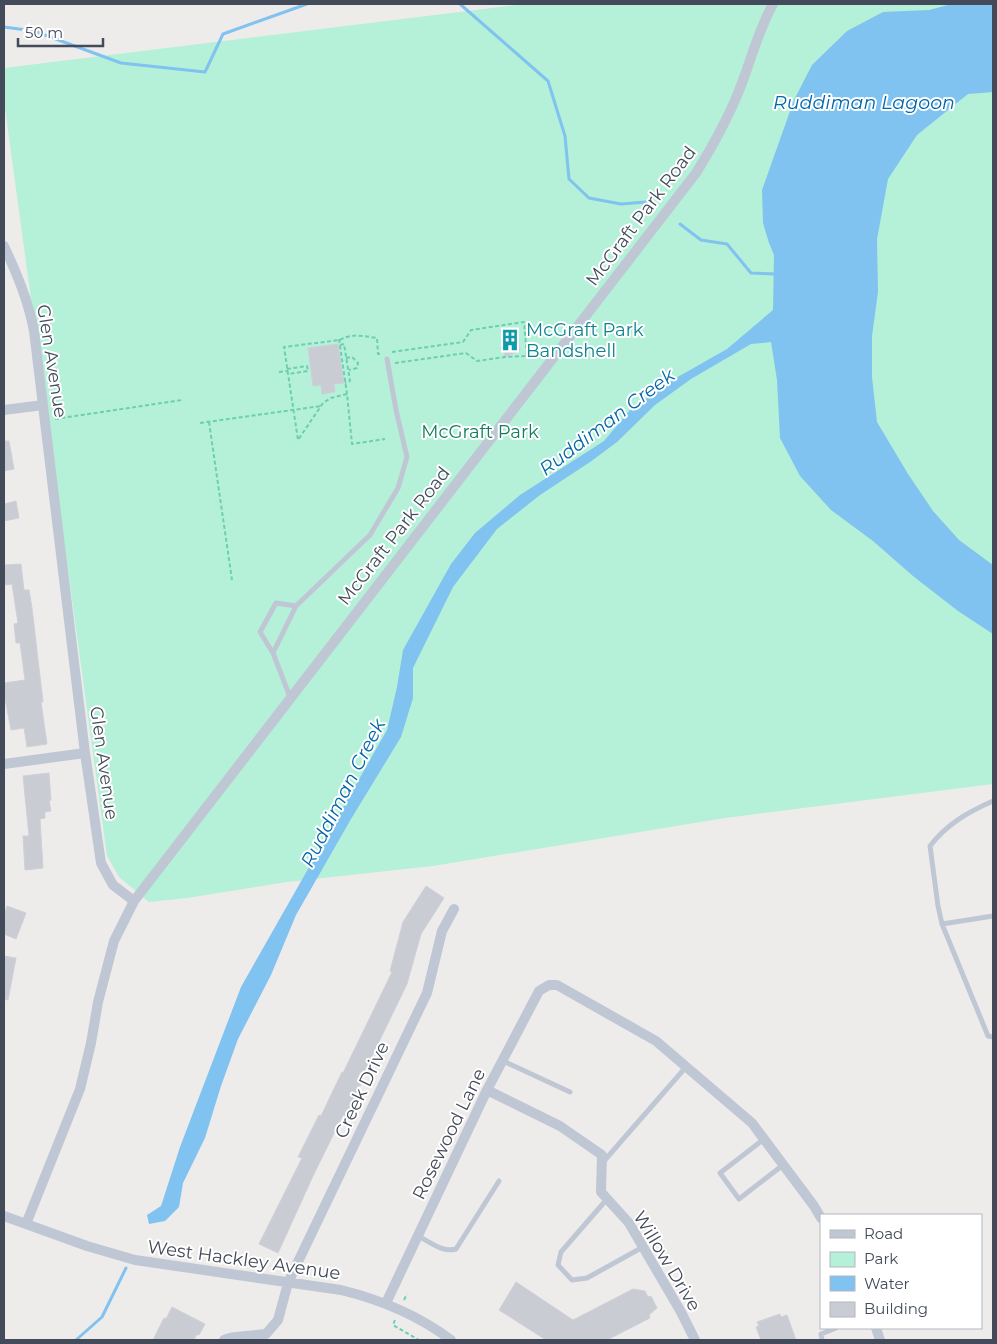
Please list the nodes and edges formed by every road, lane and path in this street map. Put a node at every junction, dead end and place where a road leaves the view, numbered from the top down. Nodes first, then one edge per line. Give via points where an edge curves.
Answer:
1 (773, 4) edge
2 (4, 246) edge
3 (339, 339) junction
4 (340, 345) junction
5 (346, 358) junction
6 (387, 361) joint
7 (348, 370) junction
8 (288, 371) junction
9 (280, 372) dead end
10 (345, 383) junction
11 (347, 394) junction
12 (182, 400) dead end
13 (43, 405) junction
14 (321, 406) junction
15 (4, 410) edge
16 (293, 410) junction
17 (55, 419) dead end
18 (209, 422) junction
19 (200, 423) dead end
20 (385, 439) dead end
21 (232, 580) dead end
22 (296, 606) junction
23 (273, 652) junction
24 (290, 697) junction
25 (85, 753) junction
26 (4, 764) edge
27 (993, 801) edge
28 (134, 901) junction
29 (454, 909) dead end
30 (993, 916) edge
31 (942, 924) junction
32 (993, 1037) edge
33 (502, 1060) junction
34 (686, 1067) junction
35 (487, 1090) junction
36 (570, 1092) dead end
37 (764, 1139) junction
38 (601, 1164) junction
39 (783, 1165) junction
40 (499, 1181) dead end
41 (607, 1199) junction
42 (4, 1216) edge
43 (820, 1216) edge
44 (26, 1224) junction
45 (418, 1236) junction
46 (643, 1247) junction
47 (288, 1283) junction
48 (386, 1303) junction
49 (834, 1329) edge
50 (224, 1340) edge
51 (451, 1340) edge
52 (695, 1340) edge
53 (822, 1340) edge

1 - 24 street, McGraft Park Road via 762,24 742,84 724,124 696,173
2 - 13 street, Glen Avenue via 29,306
3 - 4 path
3 - 6 path via 359,335 377,338 378,354 463,342 471,330 524,322 527,356 478,361 466,353
3 - 8 path via 284,347
4 - 5 path via 344,344
4 - 10 path
5 - 7 path
5 - 7 path via 352,357 358,363 357,368
6 - 22 lane via 407,457 398,488 370,535
7 - 10 path via 350,381
8 - 8 path via 307,366 308,371
8 - 9 path
8 - 16 path
10 - 11 path
11 - 14 path via 331,398
11 - 20 path via 352,444
12 - 17 path
13 - 15 street
13 - 25 street, Glen Avenue
14 - 16 path
14 - 16 path via 298,440
16 - 18 path
18 - 19 path
18 - 21 path
22 - 23 lane
22 - 23 lane via 276,603 260,632
23 - 24 lane
24 - 28 street, McGraft Park Road
25 - 26 street
25 - 28 street, Glen Avenue via 101,864 113,885
27 - 31 lane via 941,832 930,846
28 - 44 street via 114,941 80,1089
29 - 47 street, Creek Drive via 442,931 426,992
30 - 31 lane
31 - 32 lane via 977,1012 988,1036
33 - 34 street, Rosewood Lane via 540,991 549,984 557,985 656,1041
33 - 35 street, Rosewood Lane
33 - 36 lane
34 - 37 street via 752,1123
34 - 38 lane
35 - 38 street via 560,1126 602,1156
35 - 45 street, Rosewood Lane
37 - 39 street
37 - 39 lane via 720,1173 729,1186 739,1198
38 - 41 street, Willow Drive via 601,1192
39 - 43 street
40 - 45 lane via 456,1249 445,1250
41 - 46 street, Willow Drive via 629,1224
41 - 46 lane via 561,1252 558,1265 572,1280 587,1278
42 - 44 street, West Hackley Avenue
44 - 47 street, West Hackley Avenue via 135,1260
45 - 48 street, Rosewood Lane
46 - 52 street, Willow Drive
47 - 48 street, West Hackley Avenue via 341,1290
47 - 50 street, Creek Drive via 278,1320 266,1334
48 - 51 street, West Hackley Avenue via 418,1318
49 - 53 lane via 821,1334

